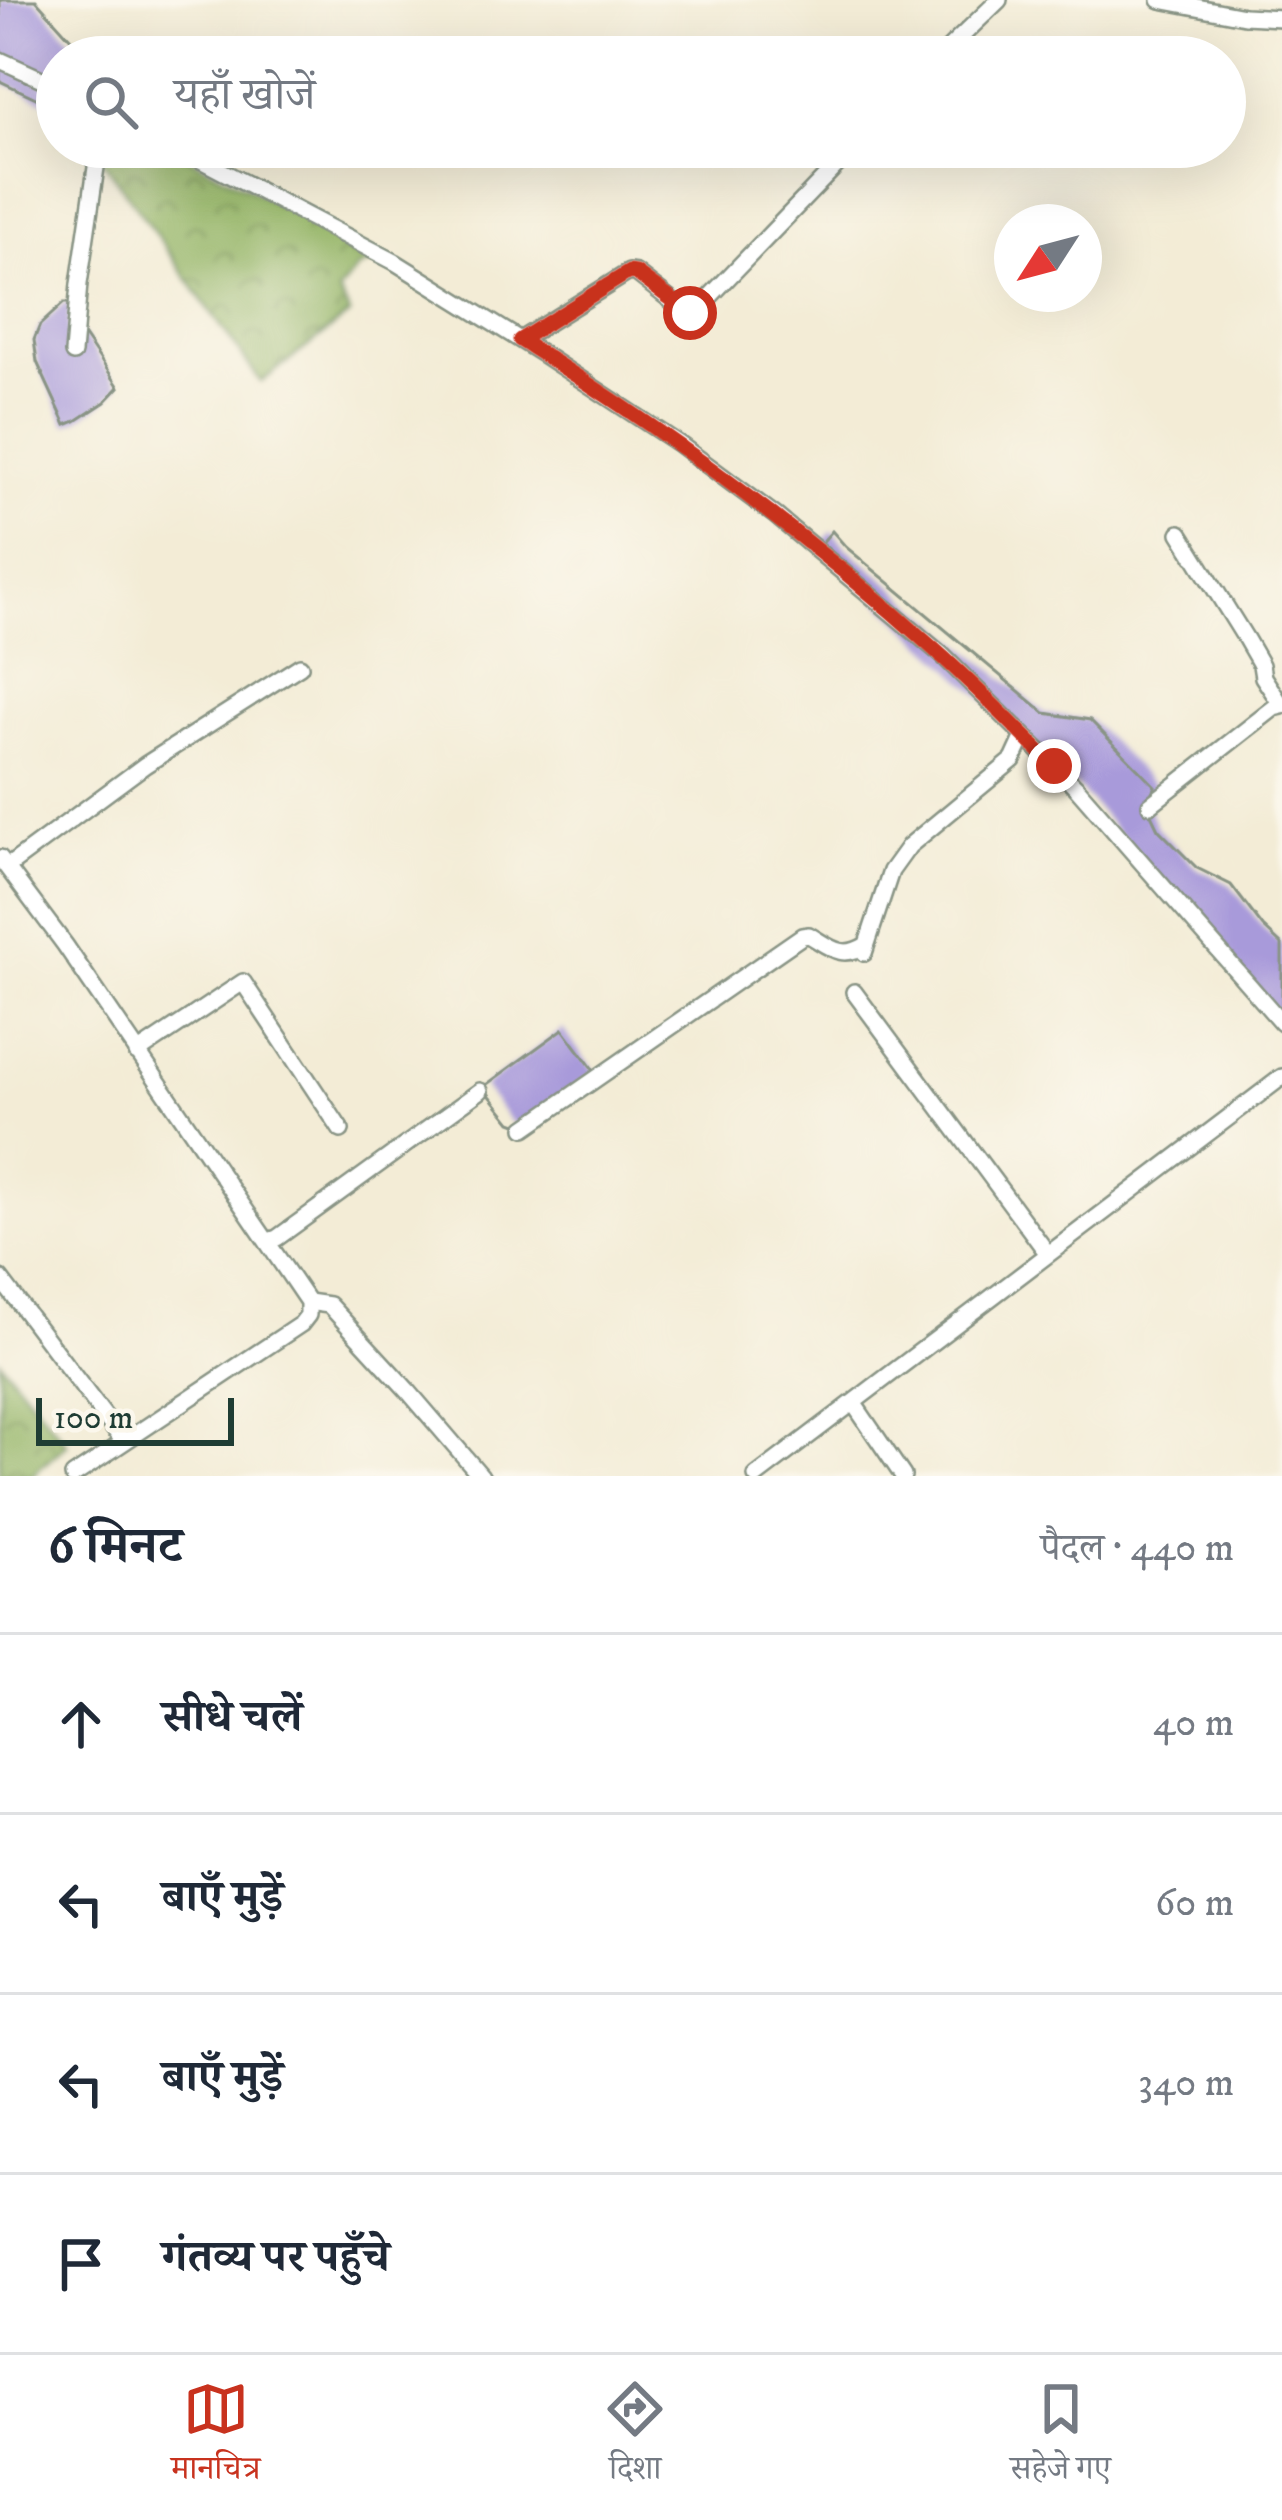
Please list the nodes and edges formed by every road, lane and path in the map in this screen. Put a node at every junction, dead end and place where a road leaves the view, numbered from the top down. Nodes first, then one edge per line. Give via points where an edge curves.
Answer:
1 (999, 0) edge
2 (1160, 0) edge
3 (1282, 18) edge
4 (962, 36) edge
5 (0, 60) edge
6 (36, 76) edge
7 (97, 168) edge
8 (216, 168) edge
9 (834, 168) edge
10 (520, 340) junction
11 (73, 353) dead end
12 (1180, 533) dead end
13 (300, 666) dead end
14 (1282, 706) edge
15 (1024, 736) junction
16 (1150, 805) dead end
17 (4, 862) edge
18 (854, 992) dead end
19 (1282, 1023) edge
20 (136, 1053) junction
21 (1282, 1077) edge
22 (480, 1091) dead end
23 (525, 1128) dead end
24 (341, 1130) dead end
25 (268, 1241) junction
26 (1048, 1254) junction
27 (0, 1278) edge
28 (308, 1302) junction
29 (854, 1404) junction
30 (124, 1442) junction
31 (74, 1476) edge
32 (481, 1476) edge
33 (756, 1476) edge
34 (903, 1476) edge

1 - 4 street
2 - 3 street
5 - 6 street
7 - 11 street
8 - 10 street via 395,262
9 - 10 street via 697,310 687,313 629,272
10 - 15 street via 776,516
12 - 14 street
13 - 17 street
14 - 16 street
15 - 19 street
15 - 23 street via 1013,760 900,858 864,951 840,952 802,936
17 - 20 street
18 - 26 street
20 - 24 street via 242,982
20 - 25 street
21 - 26 street
22 - 25 street
25 - 28 street
26 - 29 street
27 - 30 street
28 - 30 street via 301,1324
28 - 32 street via 329,1305
29 - 33 street
29 - 34 street
30 - 31 street

